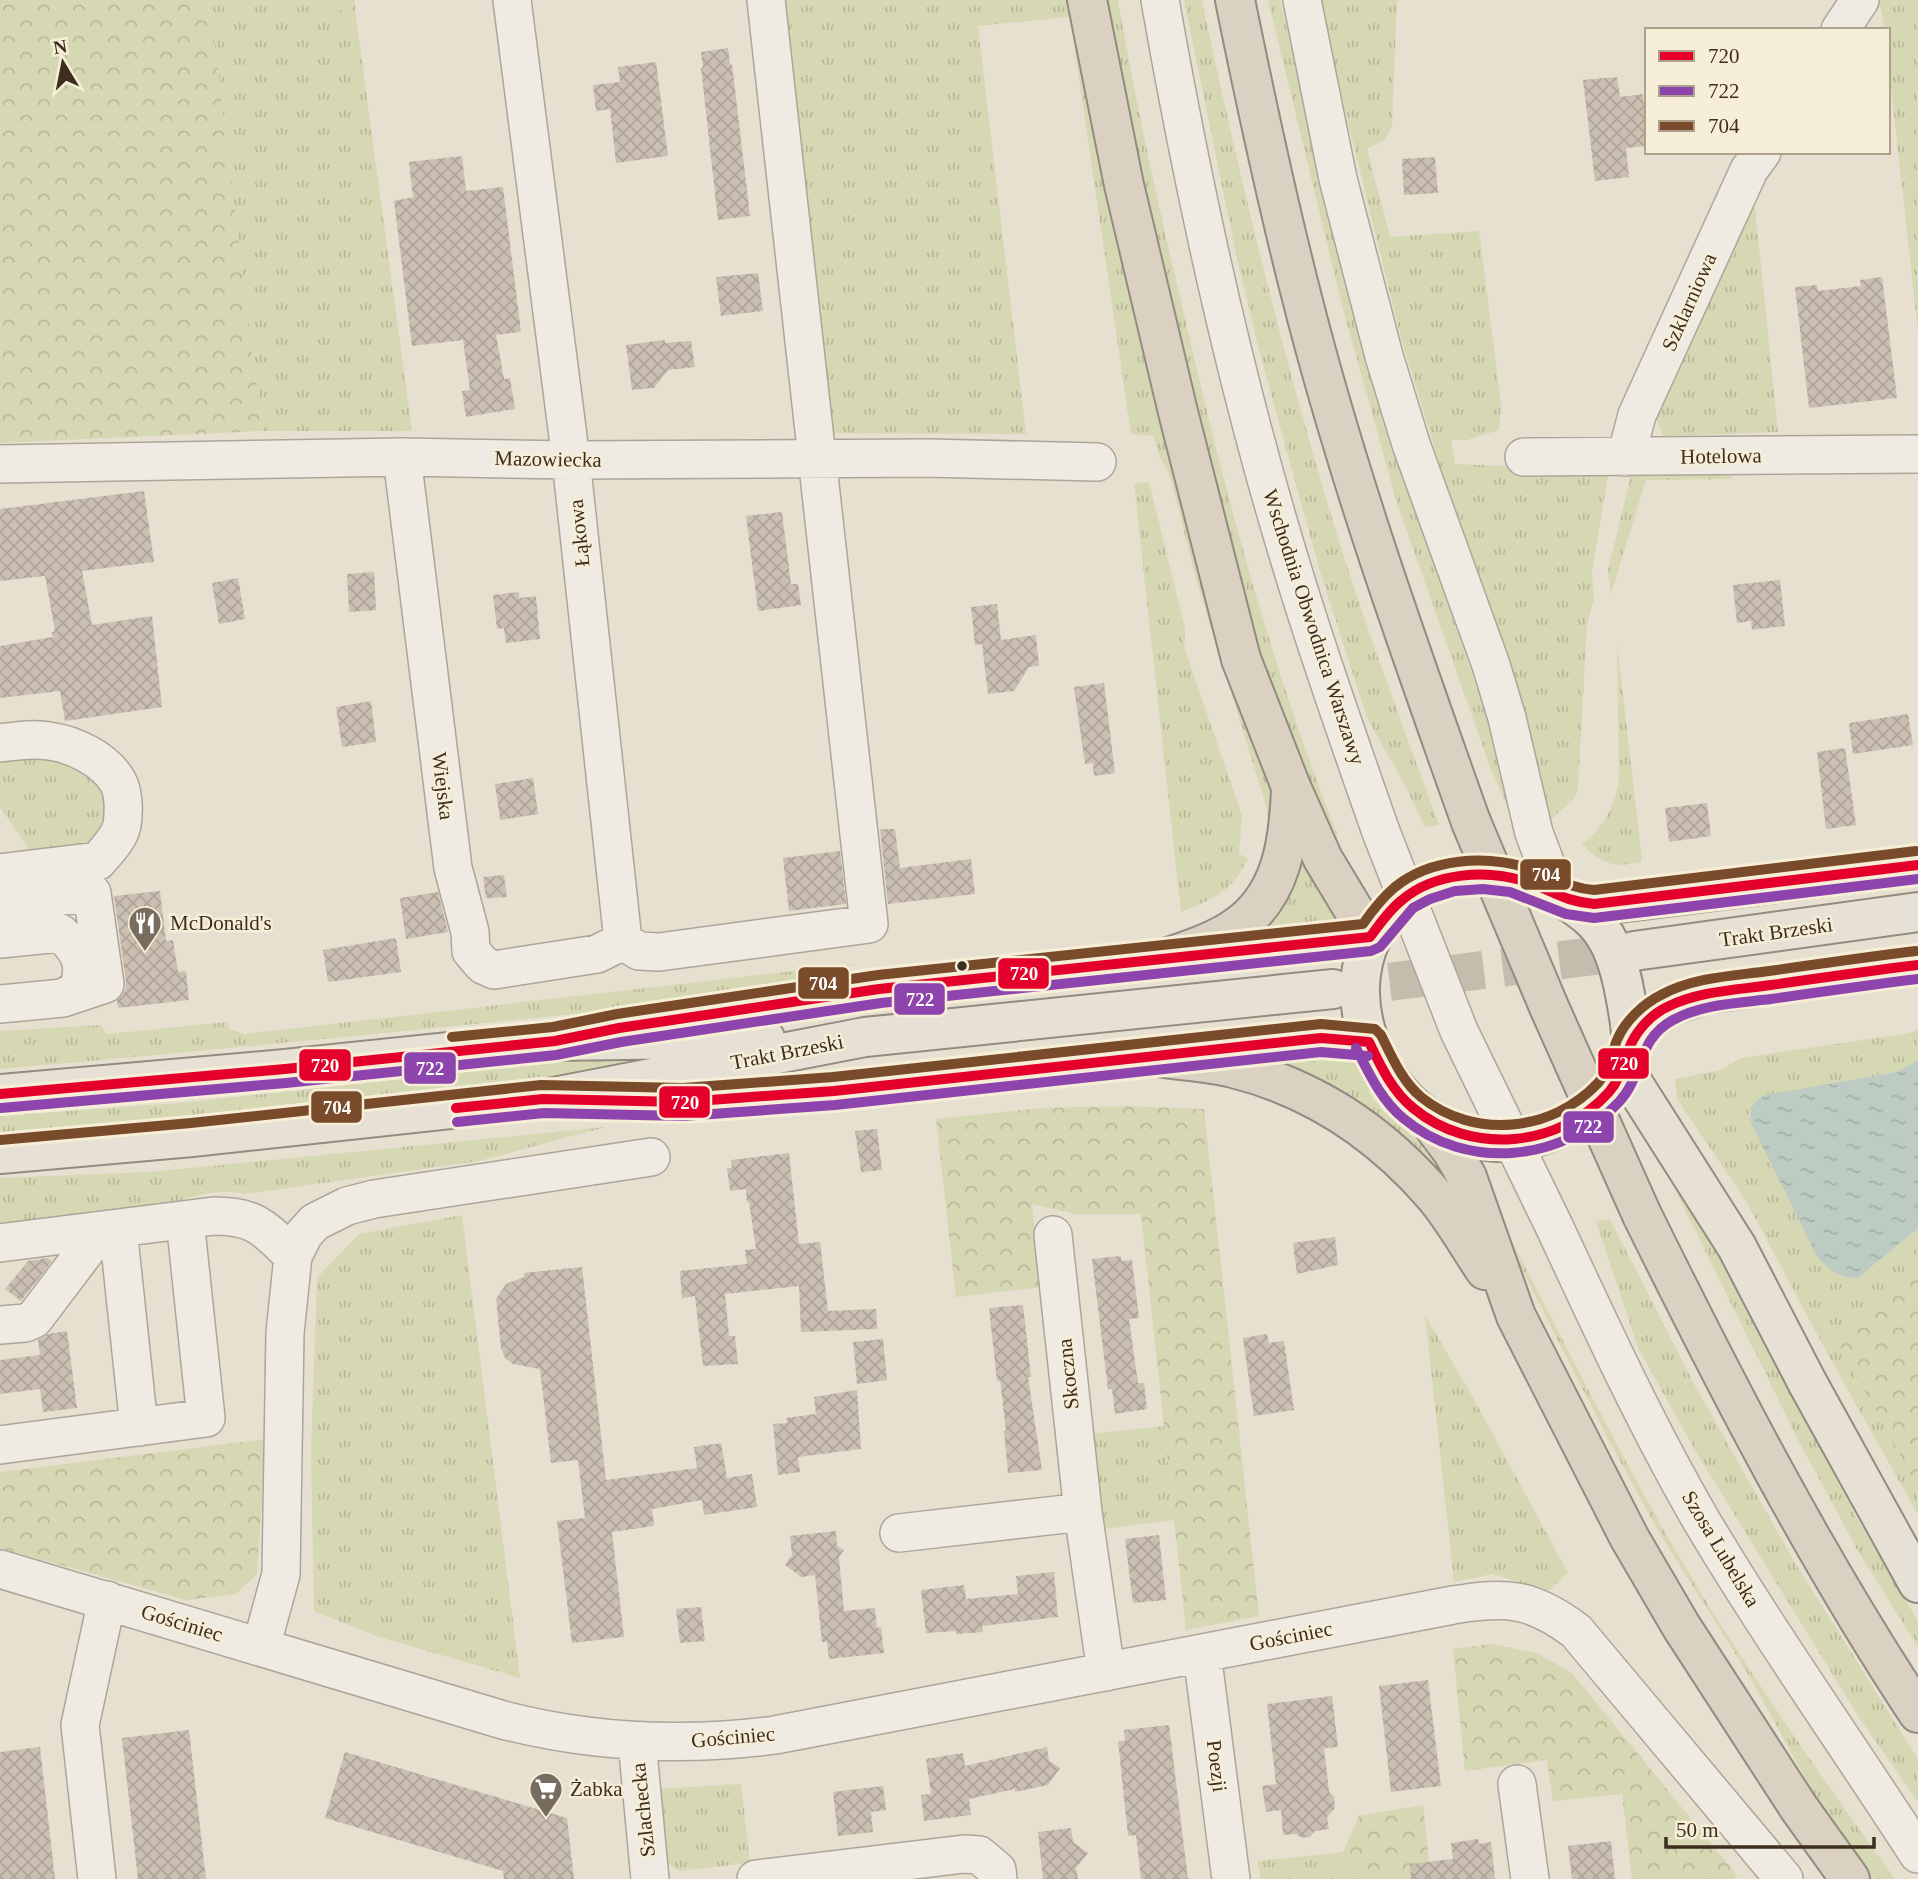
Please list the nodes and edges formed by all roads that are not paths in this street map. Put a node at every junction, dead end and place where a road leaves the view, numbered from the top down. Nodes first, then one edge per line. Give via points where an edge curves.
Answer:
1 (512, 0) edge
2 (766, 0) edge
3 (1087, 0) edge
4 (1160, 0) edge
5 (1235, 0) edge
6 (1302, 0) edge
7 (1860, 0) edge
8 (1841, 28) edge
9 (1761, 154) edge
10 (1918, 454) edge
11 (402, 457) junction
12 (1524, 457) dead end
13 (1626, 457) junction
14 (819, 459) junction
15 (571, 460) junction
16 (1097, 463) dead end
17 (0, 464) edge
18 (0, 743) edge
19 (1291, 787) junction
20 (1918, 865) edge
21 (0, 873) edge
22 (1563, 898) junction
23 (0, 902) edge
24 (1918, 912) edge
25 (1370, 937) junction
26 (0, 939) edge
27 (623, 941) junction
28 (1634, 951) tunnel mouth
29 (1161, 960) junction
30 (1918, 965) edge
31 (1332, 989) tunnel mouth
32 (63, 998) junction
33 (0, 1004) edge
34 (865, 1037) junction
35 (555, 1041) junction
36 (1369, 1042) junction
37 (1628, 1055) junction
38 (1158, 1057) junction
39 (0, 1094) edge
40 (543, 1099) junction
41 (1428, 1119) junction
42 (0, 1154) edge
43 (651, 1157) dead end
44 (185, 1220) junction
45 (1554, 1226) joint
46 (118, 1229) junction
47 (1053, 1235) dead end
48 (0, 1243) edge
49 (293, 1256) junction
50 (1516, 1316) junction
51 (0, 1325) edge
52 (139, 1427) junction
53 (0, 1445) edge
54 (1083, 1513) junction
55 (899, 1533) dead end
56 (0, 1569) edge
57 (1918, 1583) edge
58 (107, 1600) junction
59 (261, 1647) junction
60 (1202, 1653) junction
61 (1106, 1672) junction
62 (1918, 1713) edge
63 (637, 1741) junction
64 (1517, 1784) dead end
65 (1918, 1854) edge
66 (998, 1875) edge
67 (97, 1879) edge
68 (650, 1879) edge
69 (756, 1879) edge
70 (1231, 1879) edge
71 (1530, 1879) edge
72 (1784, 1879) edge
73 (1850, 1879) edge

1 - 15 street, Łąkowa
2 - 14 street
3 - 19 highway via 1124,185 1241,659
4 - 45 street, Wschodnia Obwodnica Warszawy, bridge via 1217,287 1288,553 1381,832 1460,1031
5 - 62 highway, bridge via 1301,295 1369,526 1471,822 1642,1214 1706,1344 1788,1500
6 - 22 street via 1338,179 1384,356 1491,665 1534,834
7 - 8 street
9 - 13 street, Szklarniowa via 1749,170 1637,415
10 - 13 street, Hotelowa
11 - 15 street, Mazowiecka
11 - 17 street, Mazowiecka
11 - 27 street, Wiejska via 453,868 471,951 494,970 597,954
12 - 13 street, Hotelowa
14 - 15 street, Mazowiecka
14 - 16 street, Mazowiecka
14 - 27 street via 869,924 659,952 639,951
15 - 27 street, Łąkowa
18 - 21 street via 25,739 70,746 94,758 118,782 124,804 122,827 98,860
19 - 25 highway via 1334,879
19 - 29 highway via 1286,850 1258,909 1236,928
20 - 22 main road via 1619,903
22 - 25 main road via 1500,875 1465,875 1410,893
22 - 37 main road via 1590,917 1607,937 1618,962
23 - 32 street via 92,893 105,984
24 - 28 main road, Trakt Brzeski
25 - 29 main road
25 - 36 main road via 1360,983
26 - 32 street via 60,933 74,945 82,979 78,989
29 - 35 main road via 878,989
30 - 37 main road via 1706,994 1666,1007 1646,1023
31 - 34 main road, Trakt Brzeski
32 - 33 street
34 - 35 main road, Trakt Brzeski
34 - 40 main road, Trakt Brzeski
35 - 39 main road, Trakt Brzeski
36 - 38 main road via 1321,1038
36 - 41 main road via 1394,1088
37 - 41 main road via 1606,1095 1581,1115 1544,1134 1521,1140 1476,1139
37 - 57 main road
38 - 40 main road via 697,1101
38 - 50 highway via 1261,1077 1304,1093 1366,1130 1434,1196
40 - 42 main road, Trakt Brzeski
41 - 50 highway via 1466,1177
43 - 49 street via 403,1193 347,1206 315,1222
44 - 46 street
44 - 49 street via 238,1216 262,1226
44 - 52 street via 206,1418
45 - 65 street, Szosa Lubelska via 1644,1415 1704,1524
46 - 48 street
46 - 51 street via 93,1241 34,1319
46 - 52 street
47 - 54 street, Skoczna
49 - 59 street via 285,1334 281,1574
50 - 73 highway via 1655,1584
52 - 53 street
54 - 55 street
54 - 61 street, Skoczna
56 - 58 street, Gościniec
58 - 59 street, Gościniec
58 - 67 street via 80,1725
59 - 63 street, Gościniec via 531,1727
60 - 61 street, Gościniec
60 - 70 street, Poezji
60 - 72 street, Gościniec via 1477,1601 1521,1602 1556,1616 1576,1632
61 - 63 street, Gościniec via 775,1735 695,1742
63 - 68 street, Szlachecka
64 - 71 street
66 - 69 street via 979,1855 964,1854

